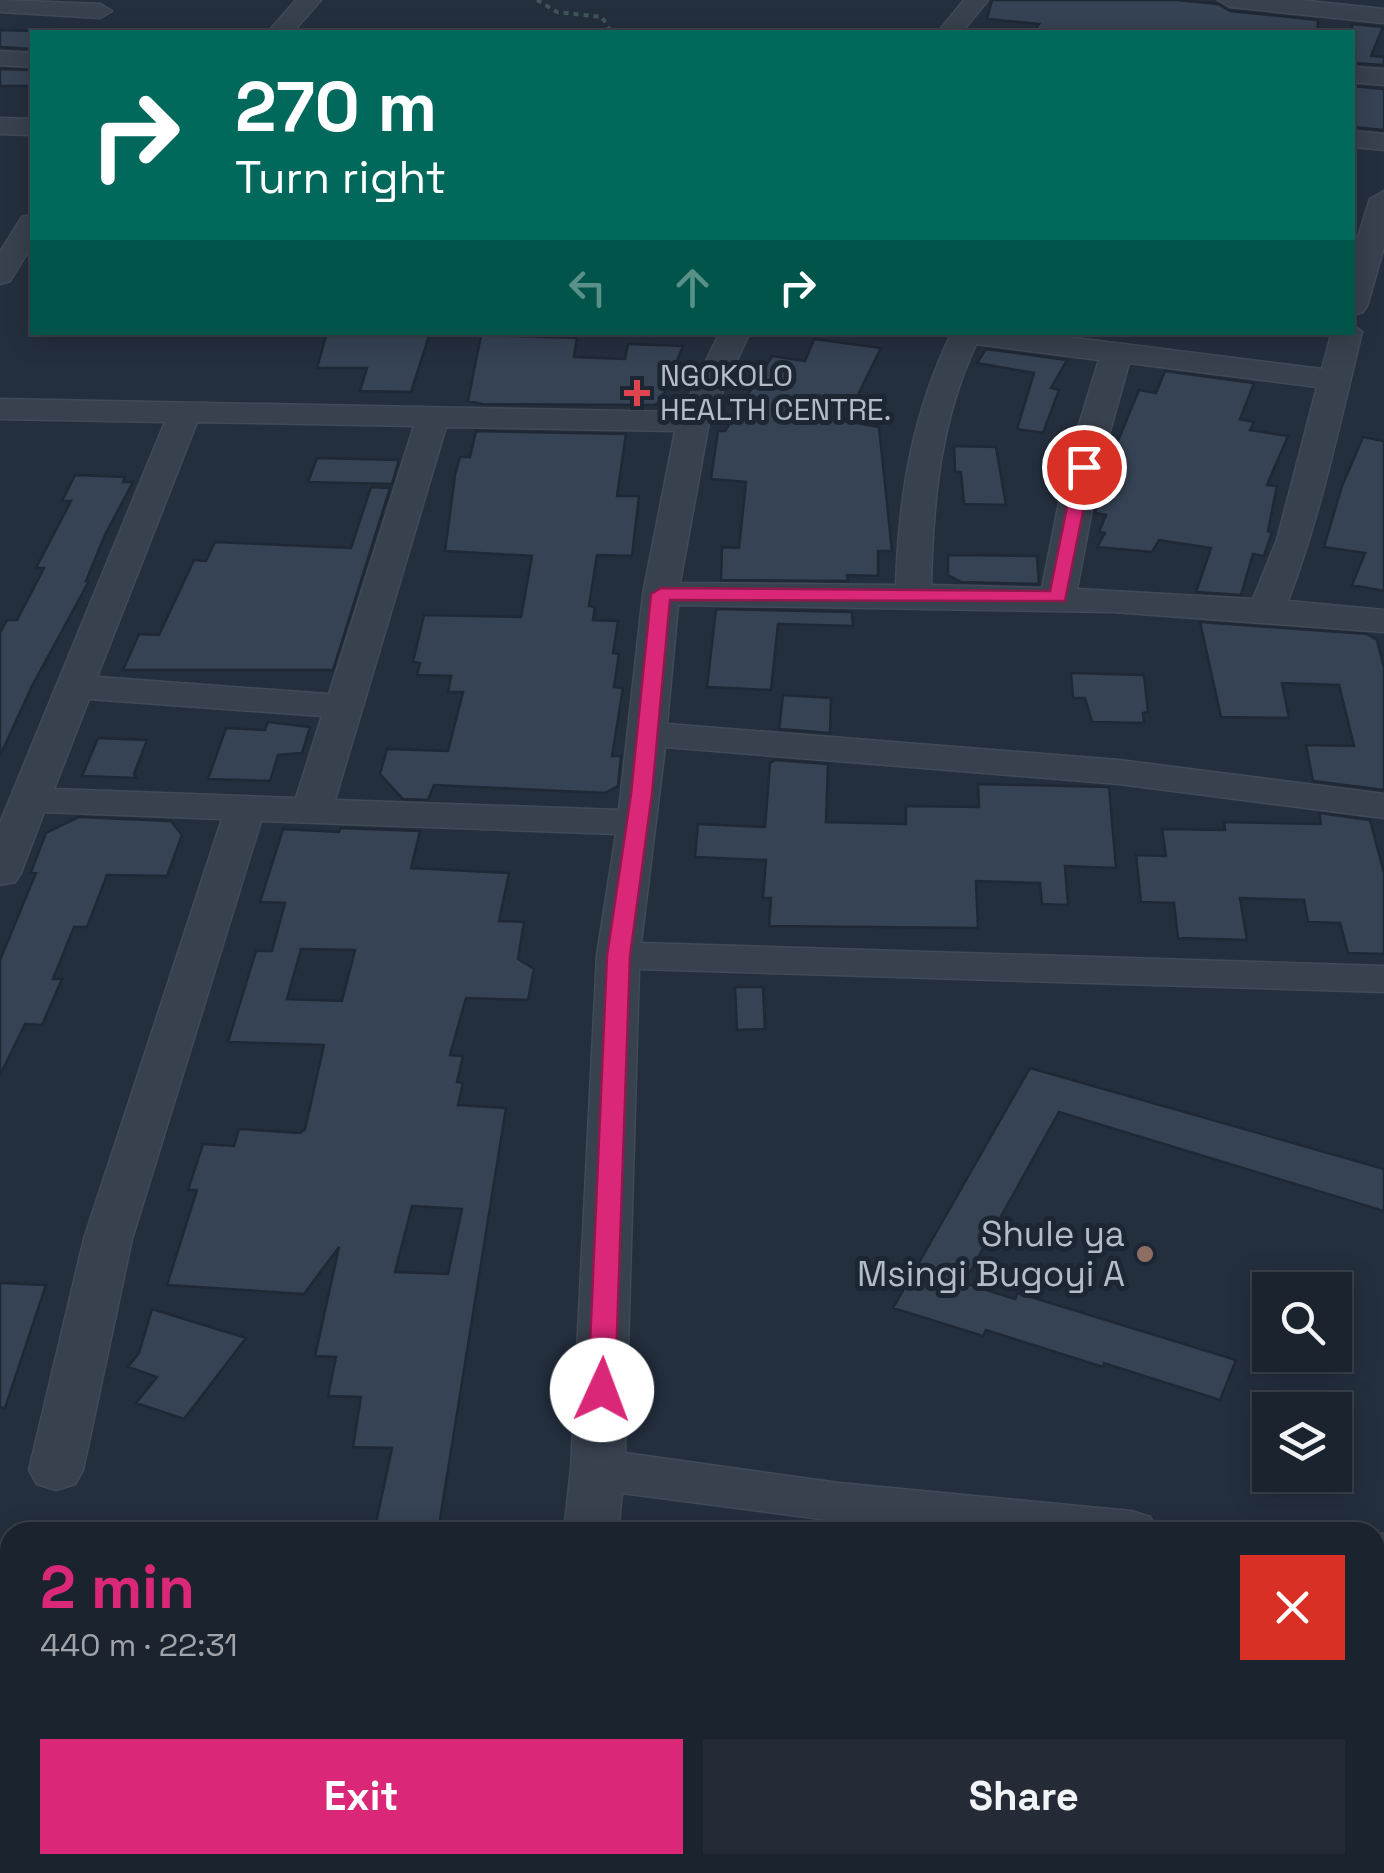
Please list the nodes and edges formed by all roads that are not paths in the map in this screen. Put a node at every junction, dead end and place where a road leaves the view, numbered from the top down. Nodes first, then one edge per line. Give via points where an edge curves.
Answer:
1 (8, 0) edge
2 (310, 0) edge
3 (976, 0) edge
4 (1230, 0) edge
5 (0, 6) edge
6 (100, 11) dead end
7 (1384, 16) edge
8 (282, 30) edge
9 (952, 30) edge
10 (0, 58) edge
11 (30, 60) edge
12 (1355, 74) edge
13 (1384, 78) edge
14 (0, 126) edge
15 (30, 126) edge
16 (1355, 139) edge
17 (1384, 142) edge
18 (1384, 199) edge
19 (0, 209) edge
20 (30, 210) edge
21 (30, 225) edge
22 (0, 275) edge
23 (1355, 296) edge
24 (734, 335) edge
25 (966, 335) edge
26 (981, 335) edge
27 (1345, 335) edge
28 (1116, 354) junction
29 (1336, 380) junction
30 (0, 409) edge
31 (185, 412) junction
32 (434, 415) junction
33 (693, 422) junction
34 (661, 594) junction
35 (913, 596) junction
36 (1058, 597) junction
37 (1267, 608) junction
38 (1384, 621) edge
39 (75, 688) junction
40 (344, 706) junction
41 (648, 734) junction
42 (31, 800) junction
43 (1384, 806) edge
44 (246, 808) junction
45 (312, 809) junction
46 (638, 823) junction
47 (0, 873) edge
48 (618, 956) junction
49 (1384, 978) edge
50 (598, 1469) junction
51 (56, 1470) dead end
52 (592, 1522) edge
53 (1027, 1522) edge

1 - 5 street
2 - 8 street
3 - 9 street
4 - 7 street
5 - 6 street
10 - 11 street
12 - 13 street
14 - 15 street
16 - 17 street
18 - 23 street
19 - 20 street
21 - 22 street
24 - 33 street
25 - 35 street via 921,451
26 - 28 street
27 - 29 street
28 - 29 street
28 - 36 street
29 - 37 street via 1294,540
30 - 31 street
31 - 32 street
31 - 39 street
32 - 33 street
32 - 40 street
33 - 34 street
34 - 35 street
34 - 41 street
35 - 36 street
36 - 37 street
37 - 38 street
39 - 40 street
39 - 42 street
40 - 45 street
41 - 43 street via 1119,772
41 - 46 street
42 - 44 street
42 - 47 street
44 - 45 street
44 - 51 street via 108,1238
45 - 46 street
46 - 48 street
48 - 49 street
48 - 50 street
50 - 52 street
50 - 53 street via 839,1504

